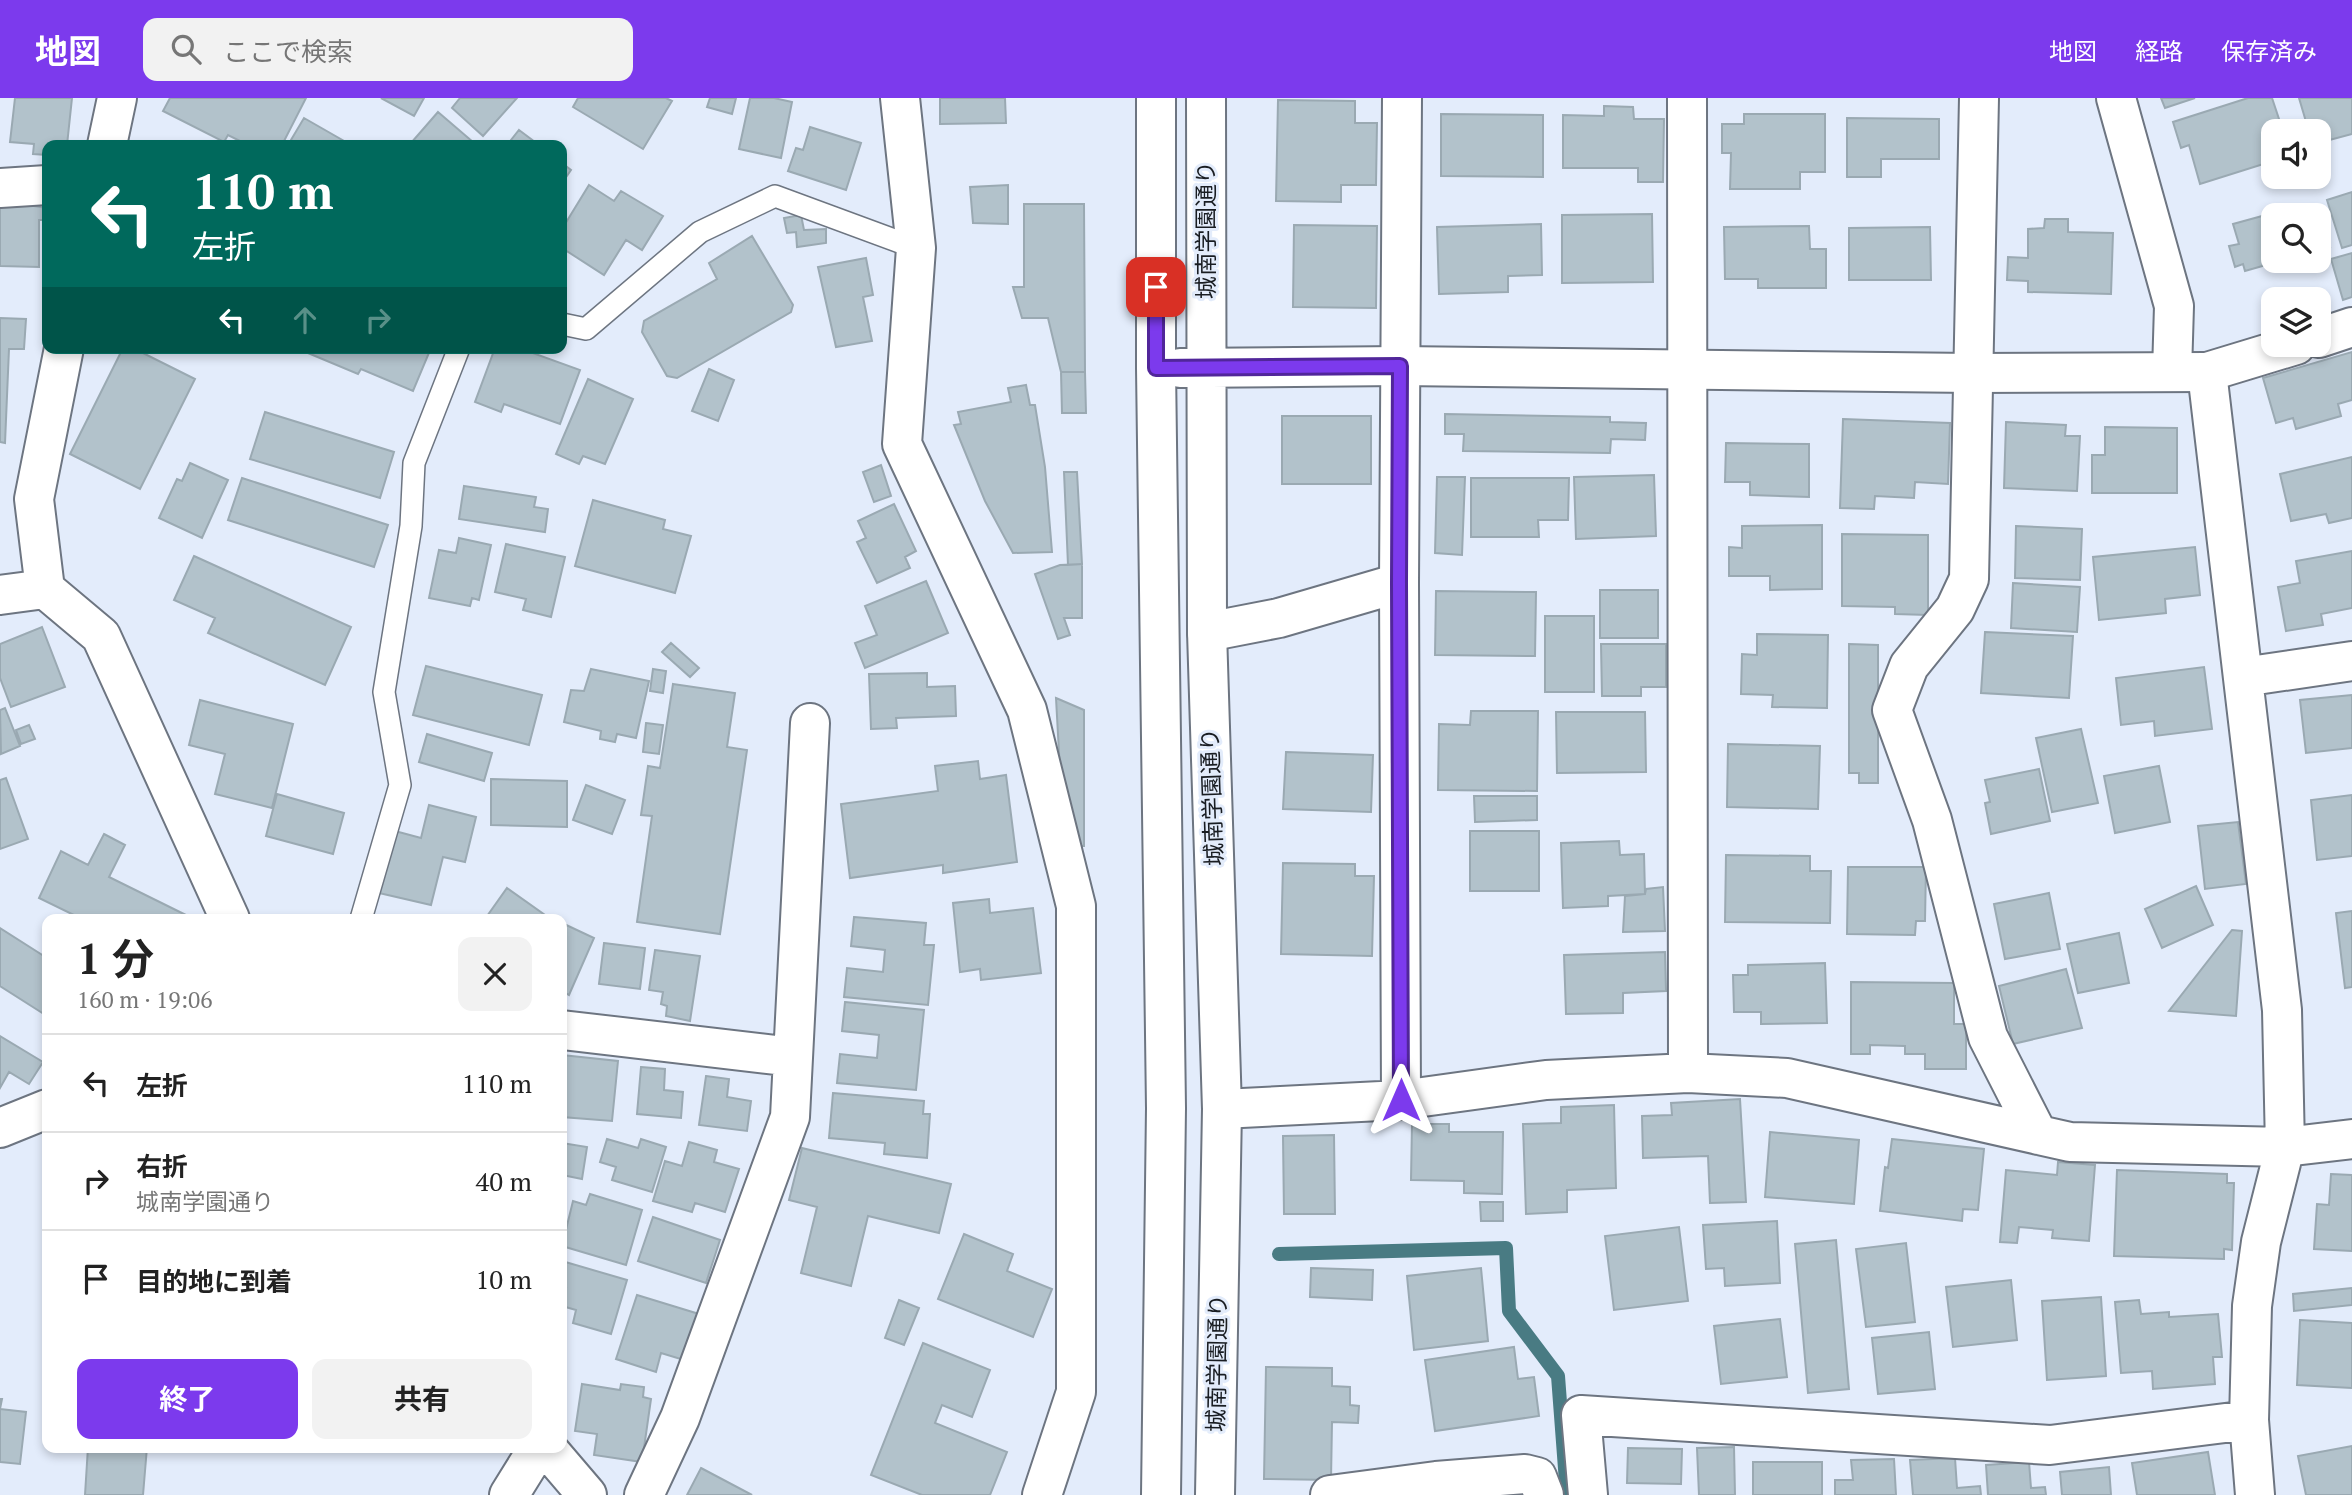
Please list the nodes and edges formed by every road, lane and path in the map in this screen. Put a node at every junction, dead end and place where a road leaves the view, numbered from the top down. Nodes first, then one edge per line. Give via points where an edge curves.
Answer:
1 (117, 98) edge
2 (900, 98) edge
3 (1156, 98) edge
4 (1206, 98) edge
5 (1402, 98) edge
6 (1687, 98) edge
7 (1979, 98) edge
8 (2116, 98) edge
9 (108, 140) edge
10 (42, 185) edge
11 (0, 188) edge
12 (916, 248) junction
13 (567, 325) edge
14 (2352, 327) edge
15 (2331, 334) edge
16 (62, 354) edge
17 (457, 354) edge
18 (2261, 354) edge
19 (1400, 366) junction
20 (1156, 368) junction
21 (1206, 368) junction
22 (1687, 369) junction
23 (2190, 372) junction
24 (1972, 373) junction
25 (17, 498) edge
26 (1399, 583) junction
27 (44, 589) junction
28 (0, 595) edge
29 (1207, 632) junction
30 (2352, 661) edge
31 (2243, 677) junction
32 (810, 723) dead end
33 (228, 914) edge
34 (362, 914) edge
35 (567, 1031) edge
36 (793, 1057) junction
37 (1688, 1073) junction
38 (1401, 1100) junction
39 (1222, 1108) junction
40 (42, 1110) edge
41 (0, 1128) edge
42 (2038, 1135) junction
43 (2352, 1139) edge
44 (2285, 1147) junction
45 (2249, 1420) junction
46 (533, 1453) edge
47 (551, 1453) edge
48 (1436, 1488) edge
49 (509, 1495) edge
50 (587, 1495) edge
51 (644, 1495) edge
52 (1042, 1495) edge
53 (1160, 1495) edge
54 (1215, 1495) edge
55 (1330, 1495) edge
56 (1544, 1495) edge
57 (1588, 1495) edge
58 (2255, 1495) edge

1 - 9 street
2 - 12 street
3 - 20 street
4 - 21 street, 城南学園通り
5 - 19 street
6 - 22 street
7 - 24 street
8 - 23 street
10 - 11 street
12 - 13 lane via 775,195 700,232 586,329
12 - 52 street via 902,444 1027,710 1076,906 1076,1392
14 - 15 street
16 - 25 street
17 - 34 lane via 414,463 411,526 384,692 400,785
18 - 23 street
19 - 21 street
19 - 22 street
19 - 26 street
20 - 21 street
20 - 53 street via 1167,1108
21 - 29 street, 城南学園通り
22 - 24 street
22 - 37 street
23 - 24 street
23 - 31 street
24 - 42 street via 1969,579 1955,608 1909,666 1892,710 1932,820 1989,1037
25 - 27 street
26 - 29 street via 1279,618
26 - 38 street
27 - 28 street
27 - 33 street via 101,636
29 - 39 street, 城南学園通り
30 - 31 street
31 - 44 street via 2282,1010
32 - 36 street
35 - 36 street
36 - 51 street via 790,1118 680,1418
37 - 38 street via 1546,1080
37 - 42 street via 1787,1078
38 - 39 street
39 - 54 street, 城南学園通り
40 - 41 street
42 - 44 street via 2070,1142
43 - 44 street
44 - 45 street via 2261,1242 2252,1306
45 - 57 street via 2050,1445 1581,1415
45 - 58 street
46 - 49 street
47 - 50 street
48 - 55 street
48 - 56 street via 1525,1474 1537,1477

